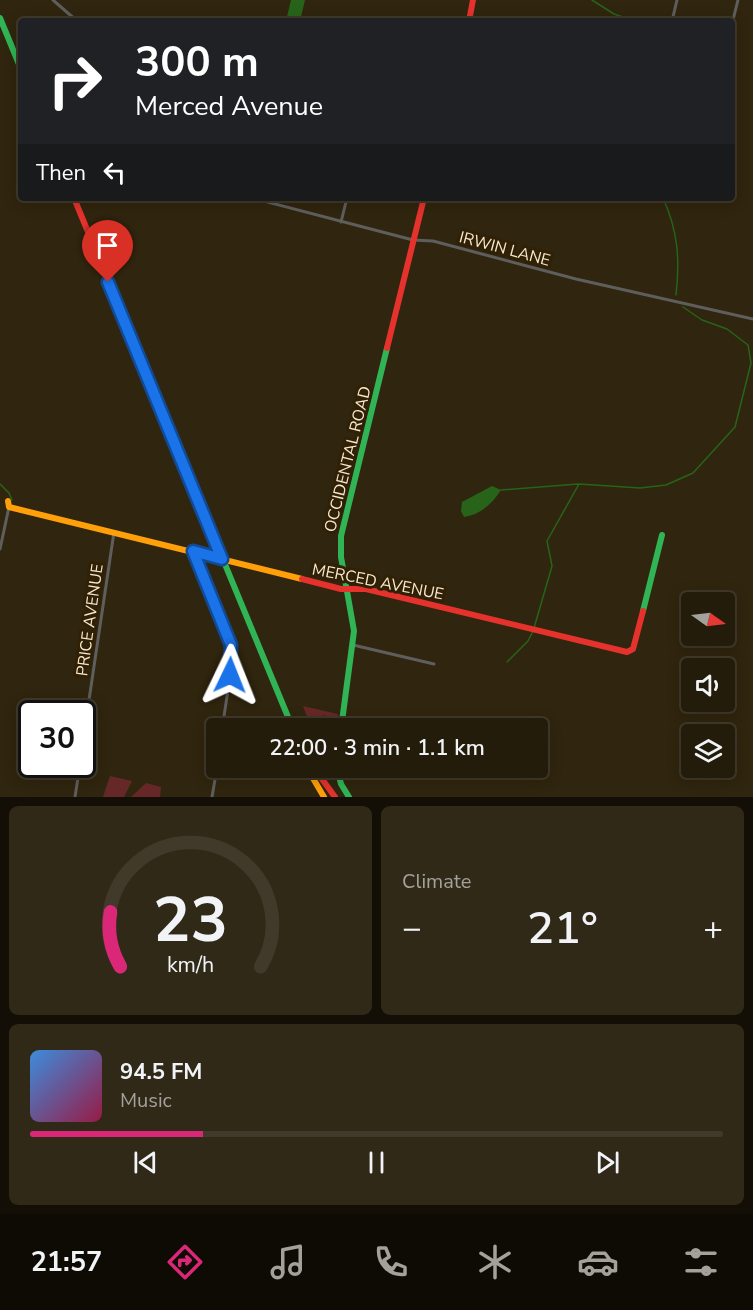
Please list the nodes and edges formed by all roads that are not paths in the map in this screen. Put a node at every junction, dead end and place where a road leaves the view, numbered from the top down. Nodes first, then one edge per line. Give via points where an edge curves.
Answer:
1 (53, 0) edge
2 (473, 0) edge
3 (677, 0) edge
4 (738, 0) edge
5 (0, 18) edge
6 (74, 18) edge
7 (470, 18) edge
8 (673, 18) edge
9 (734, 18) edge
10 (18, 62) edge
11 (75, 201) edge
12 (263, 201) edge
13 (346, 201) edge
14 (423, 201) edge
15 (341, 222) junction
16 (413, 240) junction
17 (753, 320) edge
18 (8, 504) joint
19 (114, 532) junction
20 (662, 535) dead end
21 (0, 549) edge
22 (193, 551) junction
23 (222, 559) junction
24 (347, 589) junction
25 (353, 645) junction
26 (434, 664) dead end
27 (89, 700) edge
28 (224, 718) edge
29 (287, 718) edge
30 (343, 718) edge
31 (78, 778) edge
32 (215, 778) edge
33 (314, 778) edge
34 (321, 778) edge
35 (340, 778) edge
36 (75, 797) edge
37 (212, 797) edge
38 (324, 797) edge
39 (335, 797) edge
40 (349, 797) edge

1 - 6 street
2 - 7 street
3 - 8 street
4 - 9 street
5 - 10 street
11 - 23 street
12 - 15 street, IRWIN LANE
13 - 15 street
14 - 16 street, OCCIDENTAL ROAD
15 - 16 street, IRWIN LANE
16 - 17 street, IRWIN LANE via 433,241
16 - 24 street, OCCIDENTAL ROAD via 341,536
18 - 19 street, MERCED AVENUE
18 - 21 street
19 - 22 street, MERCED AVENUE
19 - 27 street, PRICE AVENUE
20 - 24 street, MERCED AVENUE via 633,649 627,652 366,589
22 - 23 street, MERCED AVENUE
22 - 28 street via 231,645 233,657
23 - 24 street, MERCED AVENUE
23 - 29 street
24 - 25 street, OCCIDENTAL ROAD via 354,626
25 - 26 street
25 - 30 street, OCCIDENTAL ROAD
31 - 36 street
32 - 37 street
33 - 38 street
34 - 39 street
35 - 40 street

